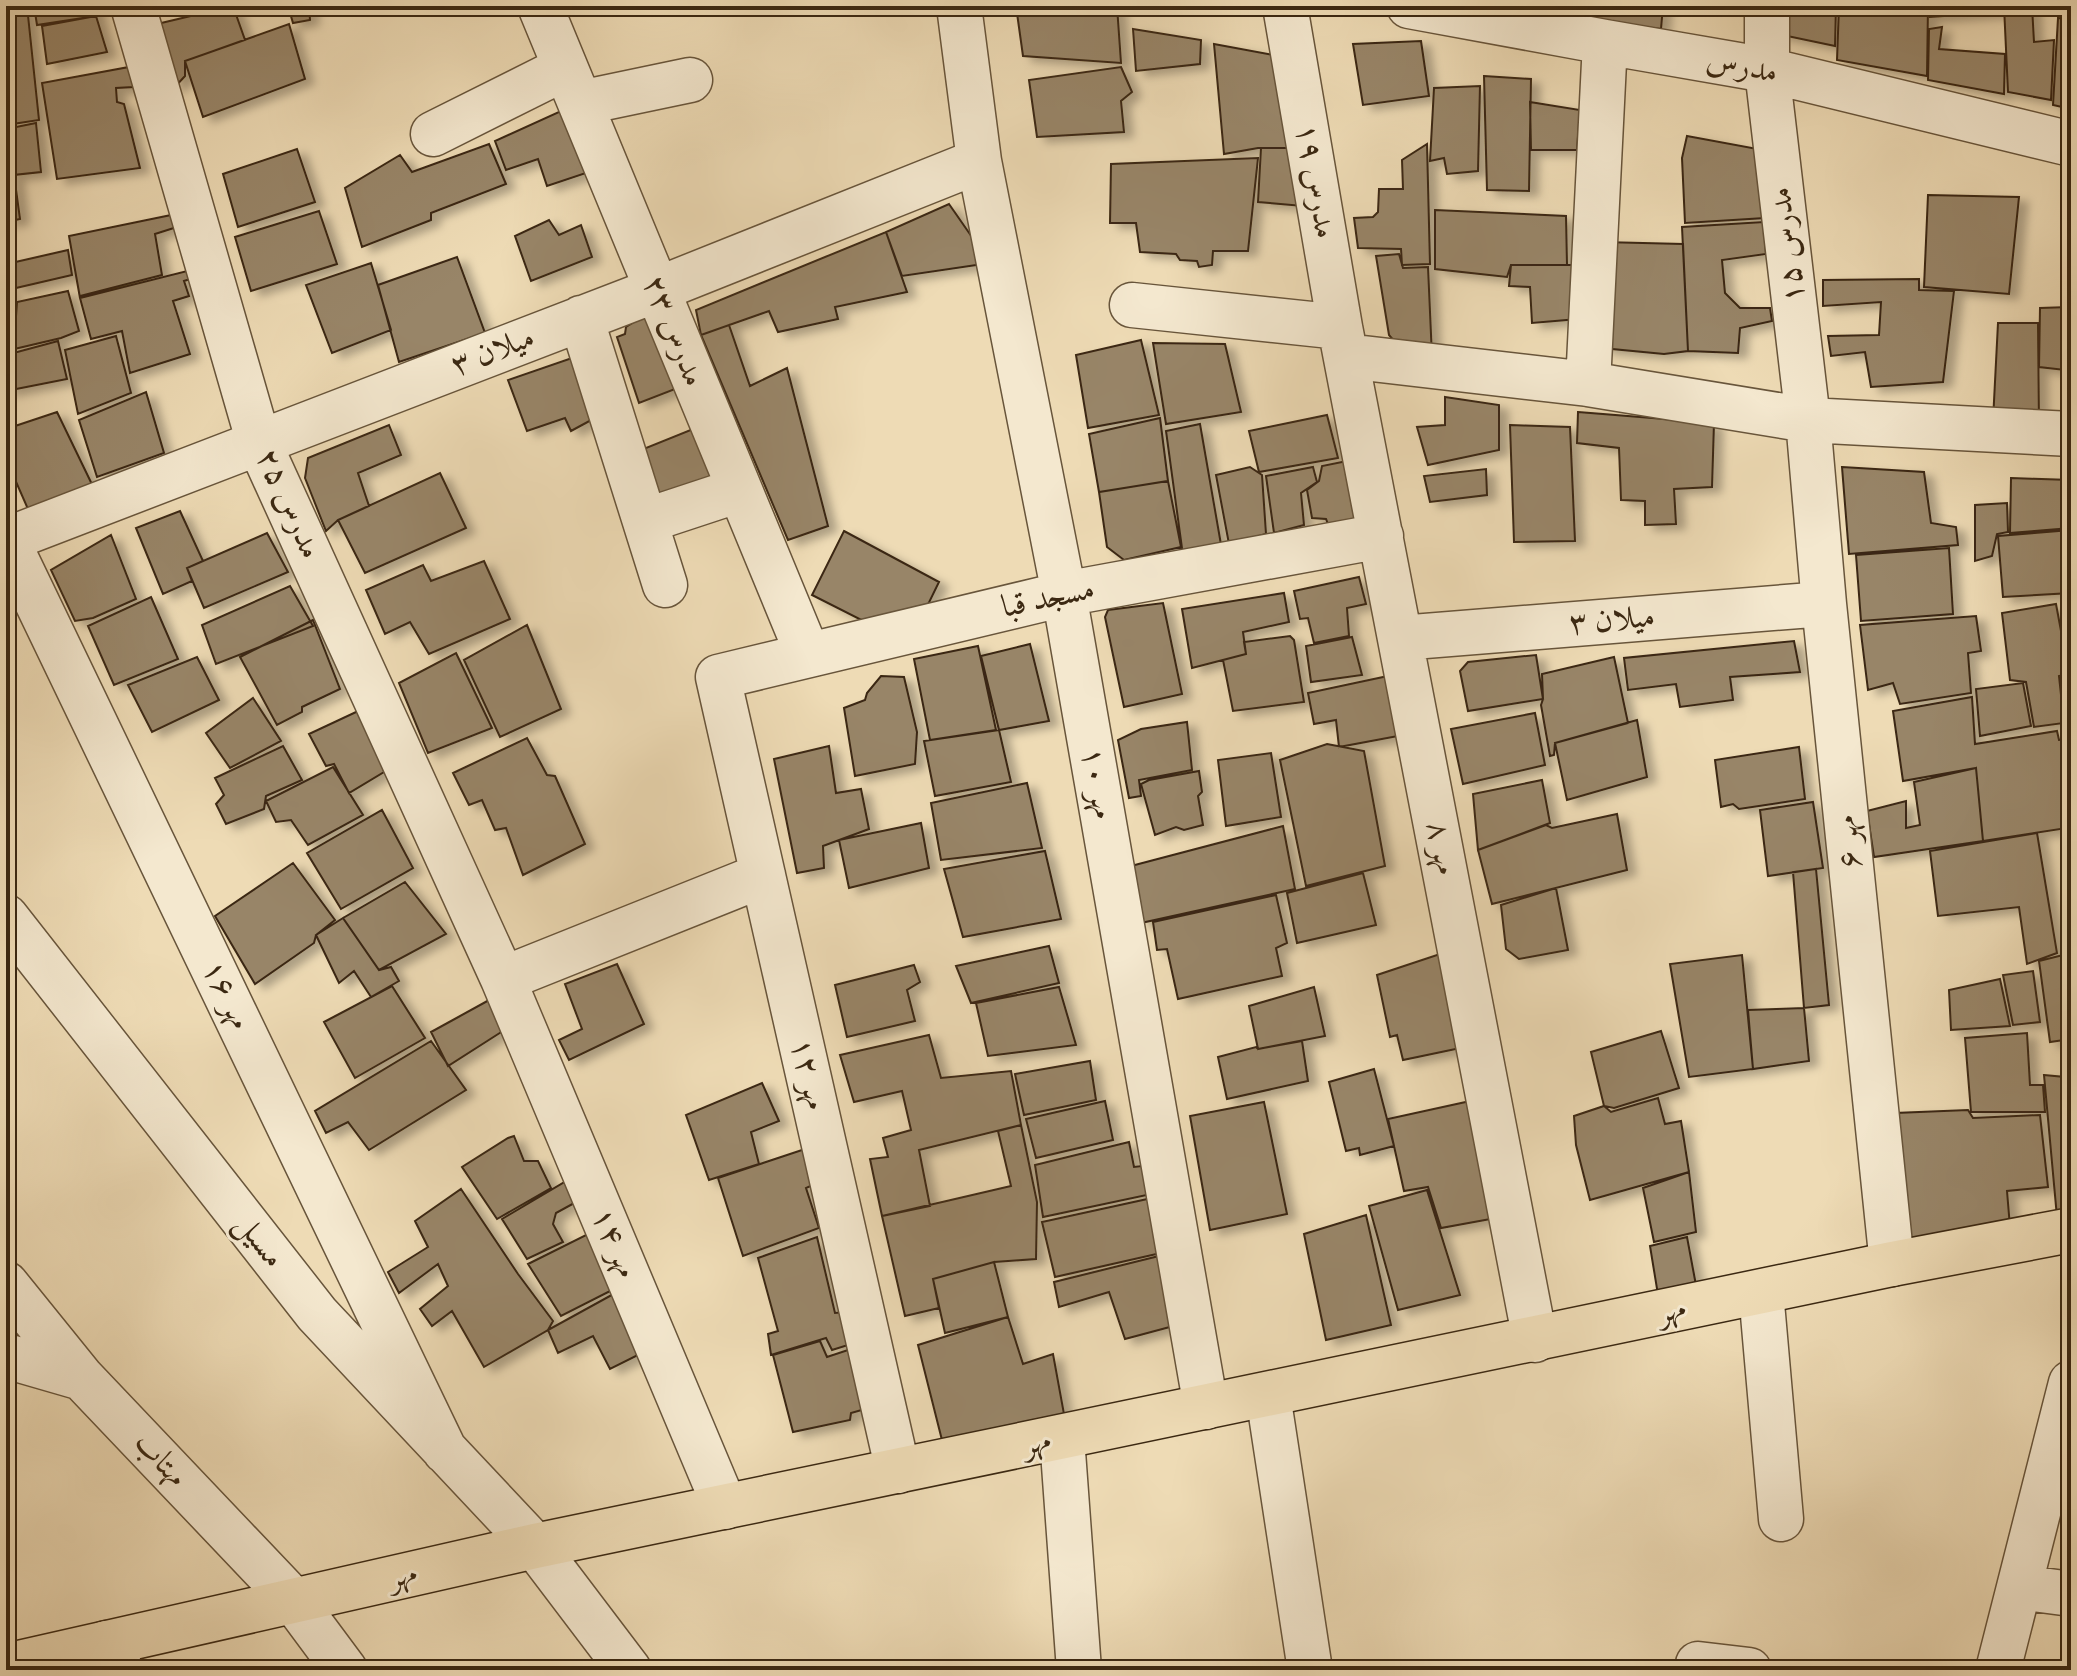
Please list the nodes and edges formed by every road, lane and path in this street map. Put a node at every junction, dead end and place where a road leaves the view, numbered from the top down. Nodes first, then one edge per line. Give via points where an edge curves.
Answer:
1 (133, 6) edge
2 (540, 6) edge
3 (959, 6) edge
4 (1285, 6) edge
5 (1409, 6) edge
6 (1767, 6) edge
7 (1605, 42) junction
8 (1767, 70) junction
9 (690, 80) dead end
10 (572, 85) junction
11 (433, 134) dead end
12 (2071, 144) edge
13 (979, 161) junction
14 (656, 290) junction
15 (1132, 305) dead end
16 (581, 318) junction
17 (1343, 341) junction
18 (1588, 384) junction
19 (1808, 420) junction
20 (2071, 434) edge
21 (259, 443) junction
22 (739, 490) junction
23 (645, 521) junction
24 (1381, 536) junction
25 (6, 539) edge
26 (665, 585) dead end
27 (1064, 594) junction
28 (1824, 604) junction
29 (1400, 638) junction
30 (808, 655) junction
31 (718, 677) joint
32 (763, 875) junction
33 (6, 917) edge
34 (503, 979) junction
35 (2071, 1230) edge
36 (1892, 1264) junction
37 (6, 1284) edge
38 (1761, 1292) junction
39 (1535, 1340) junction
40 (6, 1356) edge
41 (82, 1378) junction
42 (2071, 1383) edge
43 (1268, 1395) junction
44 (1206, 1407) junction
45 (1062, 1438) junction
46 (445, 1451) junction
47 (898, 1471) junction
48 (725, 1507) junction
49 (1781, 1519) dead end
50 (535, 1546) junction
51 (2019, 1587) junction
52 (2071, 1594) edge
53 (293, 1600) junction
54 (113, 1657) edge
55 (1698, 1664) dead end
56 (6, 1666) edge
57 (345, 1670) edge
58 (629, 1670) edge
59 (1079, 1670) edge
60 (1310, 1670) edge
61 (1749, 1670) edge
62 (1998, 1670) edge

1 - 21 street, مدرس ۲۵
2 - 10 street, مدرس ۲۳
3 - 13 street, مهر ۱۰
4 - 17 street, مدرس ۱۹
5 - 7 street, مدرس
6 - 8 street, مدرس ۱۵
7 - 8 street, مدرس
7 - 18 street
8 - 12 street, مدرس
8 - 19 street, مدرس ۱۵
9 - 10 street
10 - 11 street
10 - 14 street, مدرس ۲۳
13 - 14 street, میلان ۳
13 - 27 street, مهر ۱۰
14 - 16 street, میلان ۳
14 - 22 street, مدرس ۲۳
15 - 17 street
16 - 21 street, میلان ۳
16 - 23 street
17 - 18 street
17 - 24 street, مهر ۸
18 - 19 street
19 - 20 street
19 - 28 street, مهر ۶
21 - 25 street, میلان ۳
21 - 34 street, مدرس ۲۵
22 - 23 street
22 - 30 street, مدرس ۲۳
23 - 26 street
24 - 27 street, مسجد قبا
24 - 29 street, مهر ۸
25 - 46 street, مهر ۱۶
27 - 30 street, مسجد قبا
27 - 44 street, مهر ۱۰
28 - 29 street, میلان ۳
28 - 36 street, مهر ۶
29 - 39 street, مهر ۸
30 - 31 street, مسجد قبا
31 - 32 street, مهر ۱۲
32 - 34 street
32 - 47 street, مهر ۱۲
33 - 46 street, مسیل via 317,1314
34 - 48 street, مهر ۱۴
35 - 36 main road, مهر
36 - 38 main road, مهر
37 - 41 street, مهتاب
38 - 39 main road, مهر
38 - 49 street
39 - 43 main road, مهر
40 - 41 street
41 - 53 street, مهتاب
42 - 51 street
43 - 44 main road, مهر
43 - 60 street
44 - 45 main road, مهر
45 - 47 main road, مهر
45 - 59 street
46 - 50 street, مسیل
47 - 48 main road, مهر
48 - 50 main road, مهر
50 - 53 main road, مهر
50 - 58 street, مسیل
51 - 52 street
51 - 62 street
53 - 54 main road, مهر
53 - 57 street, مهتاب
54 - 56 main road, مهر
55 - 61 street

